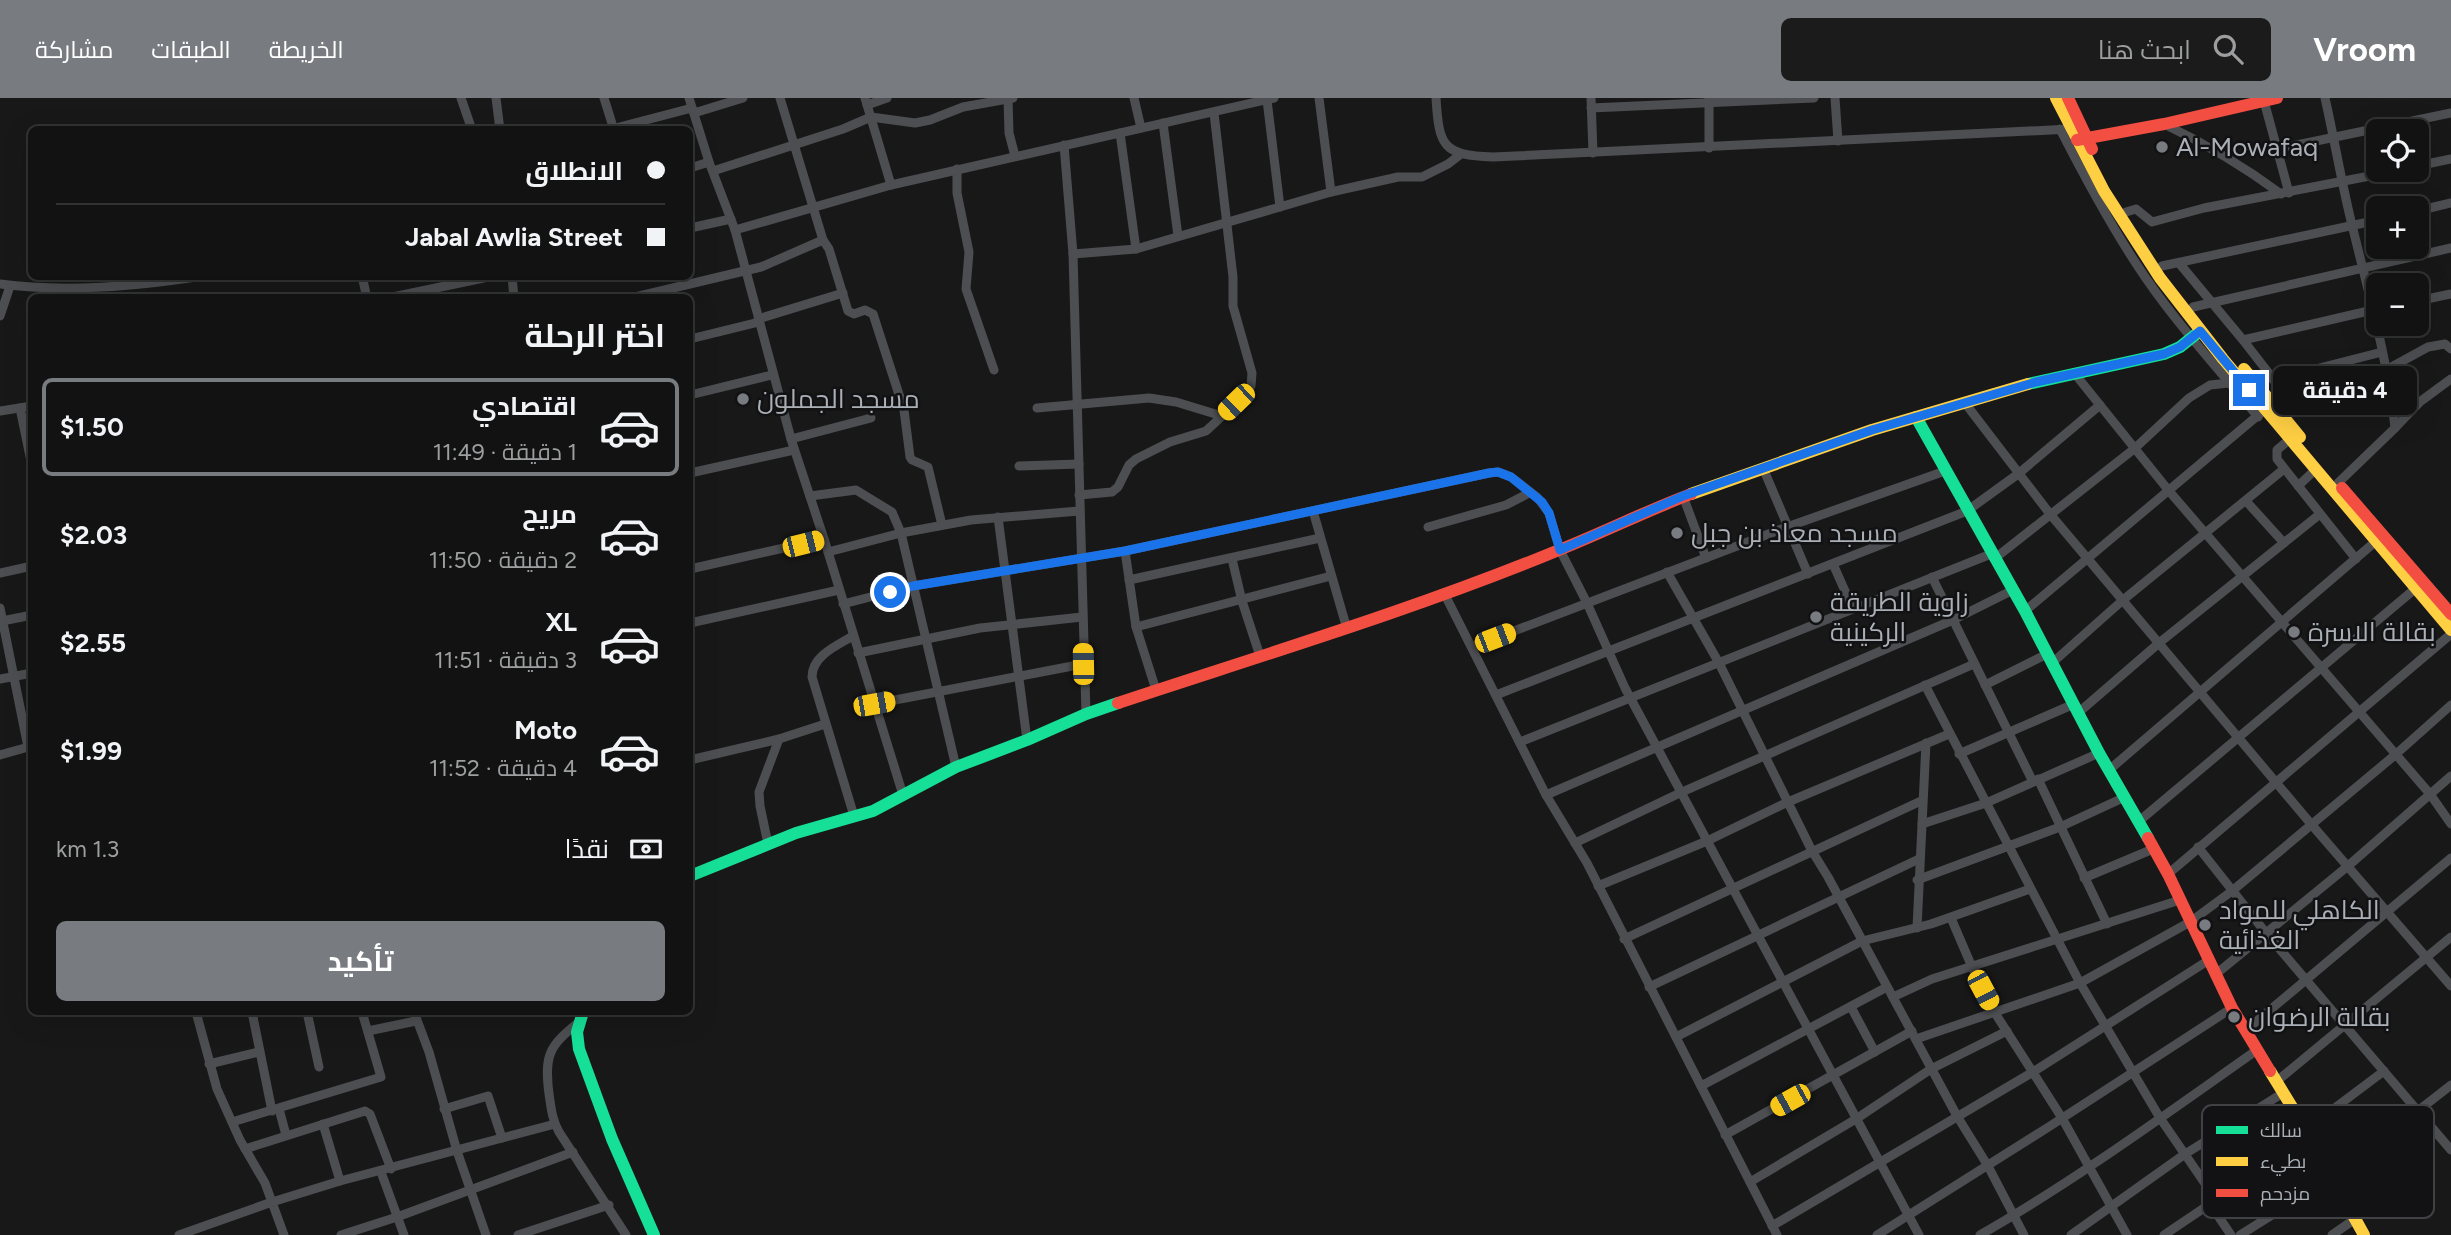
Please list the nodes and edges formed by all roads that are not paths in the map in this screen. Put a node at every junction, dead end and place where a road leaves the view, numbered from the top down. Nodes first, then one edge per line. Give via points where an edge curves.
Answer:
1 (461, 98) edge
2 (498, 98) edge
3 (604, 98) edge
4 (689, 98) edge
5 (743, 98) edge
6 (780, 98) edge
7 (887, 98) edge
8 (1011, 98) edge
9 (1134, 98) edge
10 (1227, 98) edge
11 (1319, 98) edge
12 (1436, 98) edge
13 (1814, 98) edge
14 (1835, 98) edge
15 (2056, 98) edge
16 (2068, 98) edge
17 (2277, 98) edge
18 (2325, 98) edge
19 (1271, 99) edge
20 (1709, 100) edge
21 (866, 101) edge
22 (2264, 101) junction
23 (1591, 103) edge
24 (1230, 109) junction
25 (693, 111) junction
26 (1214, 113) junction
27 (2451, 113) edge
28 (871, 117) junction
29 (1163, 123) junction
30 (2164, 124) junction
31 (471, 126) edge
32 (500, 126) edge
33 (611, 126) edge
34 (626, 126) edge
35 (1140, 128) junction
36 (1120, 133) junction
37 (2073, 134) junction
38 (2334, 137) junction
39 (1838, 141) junction
40 (794, 144) junction
41 (1064, 145) junction
42 (2277, 147) junction
43 (1709, 148) junction
44 (1593, 153) junction
45 (1461, 154) junction
46 (1015, 156) junction
47 (2451, 159) edge
48 (2429, 164) edge
49 (711, 166) junction
50 (693, 168) edge
51 (957, 169) junction
52 (2366, 177) edge
53 (2343, 182) junction
54 (891, 185) junction
55 (1331, 192) junction
56 (2285, 193) junction
57 (2451, 203) edge
58 (1280, 207) junction
59 (814, 208) junction
60 (2429, 208) edge
61 (2126, 212) junction
62 (731, 219) junction
63 (1227, 222) junction
64 (2366, 223) edge
65 (2352, 226) junction
66 (693, 227) edge
67 (735, 230) junction
68 (1178, 236) junction
69 (823, 240) junction
70 (2451, 248) edge
71 (1136, 249) junction
72 (1073, 254) junction
73 (2179, 264) junction
74 (2162, 266) junction
75 (2363, 268) junction
76 (745, 271) junction
77 (2366, 277) edge
78 (177, 280) edge
79 (474, 280) edge
80 (5, 285) edge
81 (843, 293) junction
82 (407, 294) edge
83 (648, 294) edge
84 (2451, 294) edge
85 (2429, 299) edge
86 (2212, 304) junction
87 (2193, 307) junction
88 (2366, 311) edge
89 (0, 316) edge
90 (758, 320) junction
91 (2196, 335) junction
92 (2380, 336) edge
93 (693, 338) edge
94 (2243, 340) junction
95 (2451, 349) edge
96 (2382, 352) junction
97 (995, 370) dead end
98 (2386, 370) junction
99 (2075, 374) junction
100 (772, 375) junction
101 (2451, 379) edge
102 (2273, 380) junction
103 (2229, 383) junction
104 (2389, 387) junction
105 (693, 394) edge
106 (1965, 403) junction
107 (1078, 404) junction
108 (2100, 405) junction
109 (28, 407) edge
110 (20, 408) junction
111 (1037, 408) dead end
112 (0, 411) edge
113 (2261, 413) junction
114 (1222, 416) junction
115 (1916, 417) junction
116 (871, 418) dead end
117 (2395, 428) junction
118 (791, 439) junction
119 (2290, 439) junction
120 (28, 447) edge
121 (2134, 449) junction
122 (794, 450) junction
123 (1079, 464) junction
124 (1019, 466) dead end
125 (1763, 468) junction
126 (2284, 469) junction
127 (2315, 470) junction
128 (1945, 471) junction
129 (693, 472) edge
130 (2018, 474) junction
131 (2338, 483) junction
132 (2298, 486) junction
133 (2169, 491) junction
134 (1529, 493) junction
135 (1079, 495) junction
136 (810, 496) junction
137 (1683, 496) junction
138 (2246, 501) junction
139 (1079, 511) junction
140 (1313, 511) junction
141 (1967, 511) junction
142 (2320, 513) junction
143 (2050, 514) junction
144 (998, 517) junction
145 (942, 525) junction
146 (1428, 527) dead end
147 (1787, 527) junction
148 (901, 533) junction
149 (2205, 533) junction
150 (1320, 538) junction
151 (824, 539) junction
152 (2375, 542) junction
153 (2284, 543) junction
154 (1560, 550) junction
155 (1125, 551) junction
156 (828, 552) junction
157 (1992, 557) junction
158 (1706, 558) junction
159 (2088, 558) junction
160 (1080, 559) junction
161 (1232, 559) junction
162 (2356, 559) junction
163 (1833, 564) junction
164 (28, 567) edge
165 (693, 568) edge
166 (1005, 571) junction
167 (1667, 572) junction
168 (0, 573) edge
169 (1808, 574) junction
170 (1331, 576) junction
171 (2242, 576) junction
172 (1932, 577) junction
173 (1129, 580) junction
174 (913, 586) junction
175 (2416, 588) junction
176 (839, 590) junction
177 (2013, 590) junction
178 (1444, 593) junction
179 (2123, 600) junction
180 (1241, 601) junction
181 (1587, 603) junction
182 (843, 604) junction
183 (0, 608) edge
184 (1853, 609) junction
185 (2025, 611) junction
186 (2451, 614) edge
187 (28, 616) edge
188 (1082, 617) junction
189 (1692, 619) junction
190 (1953, 620) junction
191 (2, 621) junction
192 (693, 622) edge
193 (2281, 623) junction
194 (1013, 624) junction
195 (1136, 627) junction
196 (1347, 629) junction
197 (2451, 632) edge
198 (853, 636) junction
199 (927, 640) junction
200 (2159, 643) junction
201 (1472, 647) junction
202 (1609, 650) junction
203 (858, 653) junction
204 (1260, 656) junction
205 (2049, 659) junction
206 (1720, 663) junction
207 (1083, 664) junction
208 (1974, 664) junction
209 (2321, 670) junction
210 (28, 674) edge
211 (15, 676) junction
212 (1019, 676) junction
213 (0, 678) edge
214 (1925, 685) junction
215 (1985, 685) junction
216 (1156, 690) junction
217 (939, 691) junction
218 (2200, 692) junction
219 (1496, 695) junction
220 (1632, 698) junction
221 (874, 704) junction
222 (2451, 705) edge
223 (2076, 709) junction
224 (1742, 711) junction
225 (2358, 711) junction
226 (1086, 714) junction
227 (825, 724) junction
228 (2008, 733) junction
229 (1950, 734) junction
230 (28, 737) edge
231 (2239, 738) junction
232 (779, 739) junction
233 (1027, 740) junction
234 (1520, 742) junction
235 (1926, 743) junction
236 (1657, 746) junction
237 (28, 747) edge
238 (2099, 753) junction
239 (1959, 754) junction
240 (0, 755) edge
241 (2395, 755) junction
242 (1766, 756) junction
243 (693, 759) edge
244 (956, 767) junction
245 (2109, 770) junction
246 (2451, 776) edge
247 (2036, 781) junction
248 (2276, 782) junction
249 (1682, 792) junction
250 (2430, 794) junction
251 (903, 795) junction
252 (1546, 795) junction
253 (2125, 797) junction
254 (1921, 801) junction
255 (1788, 802) junction
256 (1986, 803) junction
257 (855, 816) junction
258 (2138, 822) junction
259 (1922, 824) junction
260 (2311, 824) junction
261 (2451, 824) edge
262 (2060, 827) junction
263 (1707, 841) junction
264 (1575, 843) junction
265 (768, 844) junction
266 (2008, 847) junction
267 (2198, 847) junction
268 (2153, 849) junction
269 (1812, 851) junction
270 (2451, 858) edge
271 (1919, 859) junction
272 (2348, 866) junction
273 (693, 874) edge
274 (2168, 874) junction
275 (2084, 878) junction
276 (1917, 880) junction
277 (1598, 886) junction
278 (1732, 888) junction
279 (2030, 889) junction
280 (2232, 891) junction
281 (1839, 897) junction
282 (2180, 900) junction
283 (2387, 912) junction
284 (1951, 918) junction
285 (2190, 922) junction
286 (2107, 924) junction
287 (1917, 928) junction
288 (2266, 933) junction
289 (1757, 935) junction
290 (2451, 937) edge
291 (1624, 939) junction
292 (2057, 940) junction
293 (1862, 941) junction
294 (2426, 958) junction
295 (2209, 960) junction
296 (1972, 967) junction
297 (2216, 975) junction
298 (2305, 980) junction
299 (1783, 982) junction
300 (2080, 984) junction
301 (2451, 986) edge
302 (1649, 987) junction
303 (1887, 987) junction
304 (1893, 997) junction
305 (1851, 1007) junction
306 (2232, 1008) junction
307 (1995, 1013) junction
308 (197, 1015) edge
309 (252, 1015) edge
310 (308, 1015) edge
311 (363, 1015) edge
312 (415, 1016) edge
313 (581, 1017) edge
314 (2106, 1027) junction
315 (2344, 1027) junction
316 (368, 1031) junction
317 (1808, 1031) junction
318 (2007, 1031) junction
319 (2245, 1031) junction
320 (1914, 1035) junction
321 (1675, 1037) junction
322 (2257, 1050) junction
323 (258, 1052) junction
324 (1875, 1052) junction
325 (209, 1064) junction
326 (319, 1066) dead end
327 (1931, 1069) junction
328 (2133, 1071) junction
329 (2384, 1071) junction
330 (2033, 1072) junction
331 (1833, 1076) junction
332 (2451, 1085) edge
333 (1701, 1086) junction
334 (2280, 1087) junction
335 (2254, 1105) edge
336 (2291, 1105) edge
337 (2339, 1105) edge
338 (2414, 1105) edge
339 (2426, 1105) edge
340 (444, 1109) junction
341 (276, 1110) junction
342 (1956, 1116) junction
343 (2062, 1118) junction
344 (2160, 1118) junction
345 (1856, 1119) junction
346 (232, 1122) junction
347 (323, 1124) junction
348 (555, 1124) junction
349 (2434, 1129) edge
350 (286, 1135) junction
351 (1725, 1135) junction
352 (502, 1138) junction
353 (2202, 1142) edge
354 (245, 1149) junction
355 (2451, 1150) edge
356 (457, 1151) junction
357 (573, 1152) junction
358 (2185, 1154) junction
359 (1880, 1164) junction
360 (1988, 1166) junction
361 (2089, 1167) junction
362 (386, 1170) junction
363 (340, 1181) junction
364 (1750, 1182) junction
365 (2202, 1183) edge
366 (470, 1190) junction
367 (272, 1202) junction
368 (608, 1205) junction
369 (2112, 1207) junction
370 (2202, 1209) edge
371 (2014, 1215) junction
372 (1908, 1216) junction
373 (397, 1217) junction
374 (2222, 1218) edge
375 (2268, 1218) edge
376 (2355, 1219) joint
377 (1774, 1230) edge
378 (179, 1235) edge
379 (284, 1235) edge
380 (341, 1235) edge
381 (404, 1235) edge
382 (486, 1235) edge
383 (518, 1235) edge
384 (626, 1235) edge
385 (654, 1235) edge
386 (1877, 1235) edge
387 (1919, 1235) edge
388 (1980, 1235) edge
389 (2024, 1235) edge
390 (2071, 1235) edge
391 (2127, 1235) edge
392 (2164, 1235) edge
393 (2231, 1235) edge
394 (2241, 1235) edge
395 (2332, 1235) edge
396 (2364, 1235) edge

1 - 31 street
2 - 32 street
3 - 33 street
4 - 25 street
5 - 25 street
6 - 40 street
7 - 21 street
8 - 28 street via 915,123
8 - 46 street via 1009,133
9 - 35 street
10 - 24 street
11 - 55 street
12 - 45 street via 1440,135 1449,148
13 - 20 street
14 - 39 street
15 - 37 street
16 - 37 street
17 - 22 street
18 - 38 street
19 - 24 street
19 - 58 street
20 - 23 street
20 - 43 street
21 - 28 street
22 - 30 street
22 - 42 street
23 - 44 street
24 - 26 street
25 - 34 street
25 - 49 street
26 - 29 street
26 - 63 street
27 - 38 street
28 - 40 street
28 - 54 street
29 - 35 street
29 - 68 street
30 - 37 street
30 - 56 street via 2209,145
35 - 36 street
36 - 41 street
36 - 71 street
37 - 39 street
37 - 61 street
37 - 91 street via 2129,236
37 - 91 street via 2092,191 2138,267
38 - 42 street
38 - 53 street
39 - 43 street
40 - 49 street
40 - 59 street
41 - 46 street
41 - 72 street
42 - 56 street
43 - 44 street
44 - 45 street
45 - 55 street via 1422,177 1398,177
46 - 51 street
47 - 48 street
49 - 50 street
49 - 62 street
51 - 54 street
51 - 97 street via 969,252 967,289
52 - 53 street
53 - 56 street
53 - 65 street
54 - 59 street
55 - 58 street
56 - 61 street via 2152,222 2136,209
57 - 60 street
58 - 63 street
59 - 67 street
59 - 69 street
61 - 74 street
62 - 66 street
62 - 67 street
63 - 68 street
63 - 114 street via 1233,306 1252,377 1247,393
64 - 65 street
65 - 73 street
65 - 75 street
67 - 76 street
68 - 71 street
69 - 76 street
69 - 81 street
70 - 75 street
71 - 72 street
72 - 107 street
73 - 74 street
73 - 86 street
74 - 87 street
75 - 77 street
75 - 86 street
76 - 83 street
76 - 90 street
78 - 80 street via 99,288
79 - 82 street
80 - 89 street
81 - 90 street
81 - 145 street via 851,314 866,310 873,314 904,411 910,457 928,467
84 - 85 street
86 - 87 street
86 - 94 street
87 - 131 street
88 - 94 street
90 - 93 street
90 - 100 street
91 - 99 street via 2164,354
91 - 103 street
91 - 113 street
92 - 96 street
94 - 102 street
95 - 98 street via 2435,344
96 - 98 street
96 - 102 street
98 - 104 street
99 - 106 street
99 - 108 street
100 - 105 street
100 - 118 street
101 - 117 street
102 - 104 street via 2295,407 2305,411
103 - 113 street
103 - 121 street via 2199,391
104 - 117 street
106 - 115 street
106 - 130 street
107 - 111 street
107 - 114 street via 1162,399
107 - 123 street
108 - 121 street
108 - 130 street
109 - 110 street
110 - 112 street
110 - 120 street
113 - 119 street
113 - 133 street
114 - 135 street via 1201,433 1136,459 1112,492
115 - 125 street
115 - 128 street
116 - 118 street
117 - 131 street
118 - 122 street
119 - 126 street via 2275,454
119 - 127 street
121 - 133 street
121 - 143 street
122 - 129 street
122 - 136 street
123 - 124 street
123 - 135 street
125 - 137 street
125 - 147 street
126 - 132 street
126 - 138 street
127 - 132 street
127 - 152 street
128 - 141 street
128 - 147 street
130 - 141 street
130 - 143 street
131 - 186 street
132 - 142 street
133 - 149 street
133 - 159 street
134 - 140 street via 1504,474 1489,473
134 - 146 street via 1506,505
134 - 154 street via 1549,513
135 - 139 street
136 - 148 street via 861,491 892,512
136 - 151 street
137 - 154 street
137 - 158 street
138 - 149 street
138 - 153 street
139 - 144 street
139 - 160 street
140 - 150 street
140 - 155 street
141 - 157 street
141 - 163 street
142 - 153 street
142 - 162 street
143 - 157 street
143 - 159 street
144 - 145 street
144 - 166 street
145 - 148 street
147 - 158 street
147 - 169 street
148 - 156 street
148 - 174 street
149 - 171 street
149 - 179 street
150 - 161 street
150 - 170 street
151 - 156 street
151 - 165 street
152 - 162 street
152 - 175 street
153 - 171 street
154 - 178 street
154 - 181 street
155 - 160 street
155 - 173 street
156 - 176 street
157 - 172 street
157 - 177 street
158 - 167 street
159 - 179 street
159 - 185 street
160 - 166 street
160 - 188 street
161 - 173 street
161 - 180 street
162 - 193 street
163 - 169 street
163 - 184 street
164 - 168 street
166 - 174 street
166 - 194 street
167 - 181 street
167 - 189 street
169 - 189 street
170 - 180 street
170 - 196 street
171 - 193 street
171 - 200 street
172 - 184 street
172 - 190 street
173 - 195 street
174 - 182 street
174 - 199 street
175 - 197 street
175 - 209 street
176 - 182 street
176 - 192 street
177 - 185 street
177 - 190 street
178 - 196 street
178 - 201 street
179 - 200 street
179 - 205 street
180 - 195 street
180 - 204 street
181 - 201 street
181 - 202 street
182 - 198 street
183 - 191 street
184 - 206 street
185 - 205 street
187 - 191 street
188 - 194 street
188 - 207 street
189 - 202 street
189 - 206 street
190 - 208 street
190 - 224 street
191 - 211 street
193 - 209 street
193 - 218 street
194 - 199 street
194 - 212 street
195 - 216 street
196 - 204 street
197 - 225 street
198 - 203 street
198 - 227 street via 815,662 812,671
199 - 203 street
199 - 217 street
200 - 218 street
200 - 223 street
201 - 219 street
202 - 219 street
202 - 220 street
203 - 221 street
204 - 216 street
205 - 215 street
205 - 223 street
206 - 220 street
206 - 224 street
207 - 212 street
207 - 226 street
208 - 214 street
208 - 215 street
209 - 225 street
209 - 231 street
210 - 211 street
211 - 213 street
211 - 230 street
212 - 217 street
212 - 233 street
214 - 229 street
214 - 242 street
215 - 228 street
216 - 226 street
217 - 221 street
217 - 244 street
218 - 231 street
218 - 245 street
219 - 234 street
220 - 234 street
220 - 236 street
221 - 251 street
222 - 241 street
223 - 228 street
223 - 238 street
224 - 236 street
224 - 242 street
225 - 241 street
225 - 248 street
226 - 233 street
227 - 232 street
227 - 257 street
228 - 239 street
228 - 247 street
229 - 235 street
229 - 239 street
231 - 248 street
231 - 258 street
232 - 243 street
232 - 265 street via 759,792
233 - 244 street
234 - 252 street
235 - 254 street
235 - 255 street
236 - 249 street
236 - 252 street
237 - 240 street
238 - 245 street
238 - 247 street
239 - 256 street
241 - 250 street
241 - 260 street
242 - 249 street
242 - 255 street
244 - 251 street
245 - 253 street
246 - 250 street
247 - 256 street
247 - 262 street
248 - 260 street
248 - 267 street
249 - 263 street
249 - 264 street
250 - 261 street
250 - 272 street
251 - 257 street
252 - 264 street
253 - 258 street
253 - 262 street
254 - 259 street
254 - 269 street
255 - 263 street
255 - 269 street
256 - 259 street
256 - 266 street
257 - 265 street
258 - 268 street
259 - 271 street
260 - 272 street
260 - 280 street
262 - 266 street
262 - 275 street
263 - 277 street
263 - 278 street
264 - 277 street
265 - 273 street
266 - 276 street
266 - 279 street
267 - 274 street
267 - 280 street
268 - 274 street
268 - 275 street
269 - 278 street
269 - 281 street
270 - 283 street
271 - 276 street
271 - 281 street
272 - 283 street
272 - 288 street
274 - 282 street
275 - 286 street
276 - 287 street
277 - 291 street
278 - 289 street
278 - 291 street
279 - 284 street
279 - 292 street
280 - 285 street
280 - 288 street
281 - 289 street
281 - 293 street
282 - 285 street
282 - 286 street
283 - 294 street
283 - 298 street
284 - 287 street
284 - 296 street
285 - 295 street
285 - 300 street
286 - 292 street
287 - 293 street
288 - 297 street
288 - 298 street
289 - 299 street
289 - 302 street
290 - 294 street
291 - 302 street
292 - 296 street
292 - 300 street
293 - 299 street
293 - 303 street
294 - 301 street
294 - 315 street
295 - 297 street
295 - 314 street
296 - 304 street
296 - 307 street
297 - 306 street
298 - 315 street
298 - 319 street
299 - 317 street
299 - 321 street
300 - 307 street
300 - 314 street
302 - 321 street
303 - 304 street
303 - 305 street
304 - 320 street
305 - 317 street
305 - 324 street
306 - 319 street
306 - 328 street
307 - 318 street
307 - 320 street
308 - 325 street
309 - 323 street
310 - 326 street
311 - 316 street
312 - 316 street
312 - 340 street
313 - 348 street via 548,1055
313 - 385 street via 577,1038 599,1107
314 - 328 street
314 - 330 street
315 - 329 street
315 - 334 street
316 - 341 street via 381,1077
317 - 331 street
317 - 333 street
318 - 327 street
318 - 330 street
319 - 322 street
320 - 324 street
320 - 327 street
321 - 333 street
322 - 334 street
322 - 344 street
323 - 325 street
323 - 341 street
324 - 331 street
325 - 346 street
327 - 342 street
327 - 345 street
328 - 343 street
328 - 344 street
329 - 337 street
329 - 338 street
330 - 342 street
330 - 343 street
331 - 345 street
331 - 351 street
332 - 339 street
333 - 351 street
334 - 335 street
334 - 336 street
340 - 352 street via 488,1096
340 - 356 street
341 - 346 street
341 - 350 street
342 - 359 street
342 - 360 street
343 - 360 street
343 - 361 street
344 - 358 street
344 - 361 street
345 - 359 street
345 - 364 street
346 - 354 street
347 - 350 street
347 - 362 street via 368,1111
347 - 363 street
348 - 352 street
348 - 357 street
349 - 355 street
350 - 354 street
351 - 364 street
352 - 356 street
353 - 358 street
354 - 367 street
356 - 362 street
356 - 366 street
357 - 366 street
357 - 368 street
358 - 365 street
358 - 369 street
359 - 372 street
359 - 377 street
360 - 371 street
360 - 372 street
361 - 369 street
361 - 371 street
362 - 363 street
362 - 373 street
363 - 367 street
364 - 377 street
366 - 373 street
366 - 382 street
367 - 378 street
367 - 379 street
368 - 383 street
368 - 384 street
369 - 390 street
369 - 391 street
370 - 392 street
371 - 388 street
371 - 389 street
372 - 386 street
372 - 387 street
373 - 380 street
373 - 381 street
374 - 393 street
375 - 394 street
376 - 395 street
376 - 396 street

